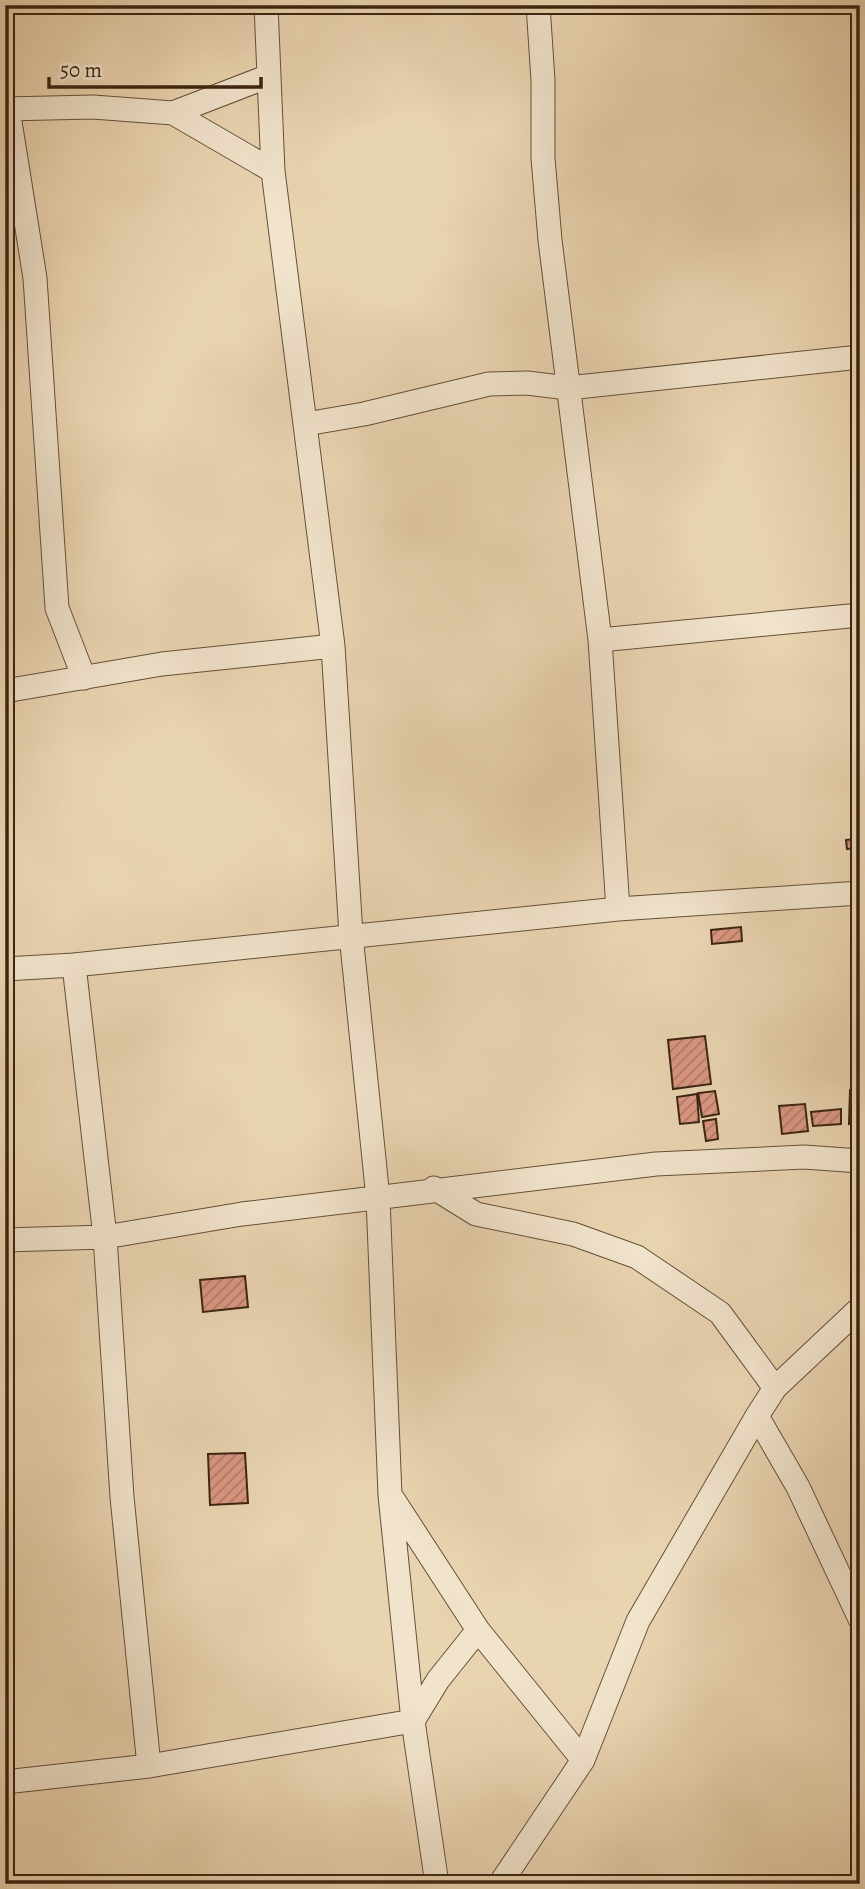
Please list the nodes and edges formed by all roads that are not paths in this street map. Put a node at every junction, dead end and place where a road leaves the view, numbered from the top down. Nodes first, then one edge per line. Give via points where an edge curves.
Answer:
1 (265, 5) edge
2 (538, 5) edge
3 (268, 76) junction
4 (7, 109) edge
5 (173, 113) junction
6 (273, 171) junction
7 (860, 357) edge
8 (568, 388) junction
9 (306, 424) junction
10 (860, 615) edge
11 (600, 640) junction
12 (333, 646) junction
13 (84, 678) junction
14 (5, 691) edge
15 (860, 892) edge
16 (618, 909) junction
17 (351, 935) junction
18 (75, 965) junction
19 (5, 969) edge
20 (860, 1161) edge
21 (434, 1188) junction
22 (378, 1198) junction
23 (105, 1237) junction
24 (5, 1240) edge
25 (860, 1308) edge
26 (775, 1388) junction
27 (757, 1416) junction
28 (390, 1495) junction
29 (860, 1619) edge
30 (478, 1630) junction
31 (412, 1721) junction
32 (583, 1760) junction
33 (149, 1766) junction
34 (5, 1782) edge
35 (437, 1884) edge
36 (500, 1884) edge

1 - 3 street
2 - 8 street via 543,158
3 - 5 street
3 - 6 street
4 - 5 street via 93,107
4 - 13 street via 35,278 57,608
5 - 6 street
6 - 9 street
7 - 8 street
8 - 9 street via 489,384
8 - 11 street
9 - 12 street
10 - 11 street
11 - 16 street
12 - 13 street via 162,664
12 - 17 street
13 - 14 street
15 - 16 street
16 - 17 street
17 - 18 street
17 - 22 street
18 - 19 street
18 - 23 street
20 - 21 street via 804,1157 656,1164
21 - 22 street
21 - 26 street via 476,1214 573,1234 637,1258 720,1313
22 - 23 street
22 - 28 street
23 - 24 street
23 - 33 street via 122,1497
25 - 26 street
26 - 27 street
27 - 29 street via 798,1487
27 - 32 street via 638,1621
28 - 30 street
28 - 31 street
30 - 31 street
30 - 32 street
31 - 33 street
31 - 35 street
32 - 36 street
33 - 34 street

